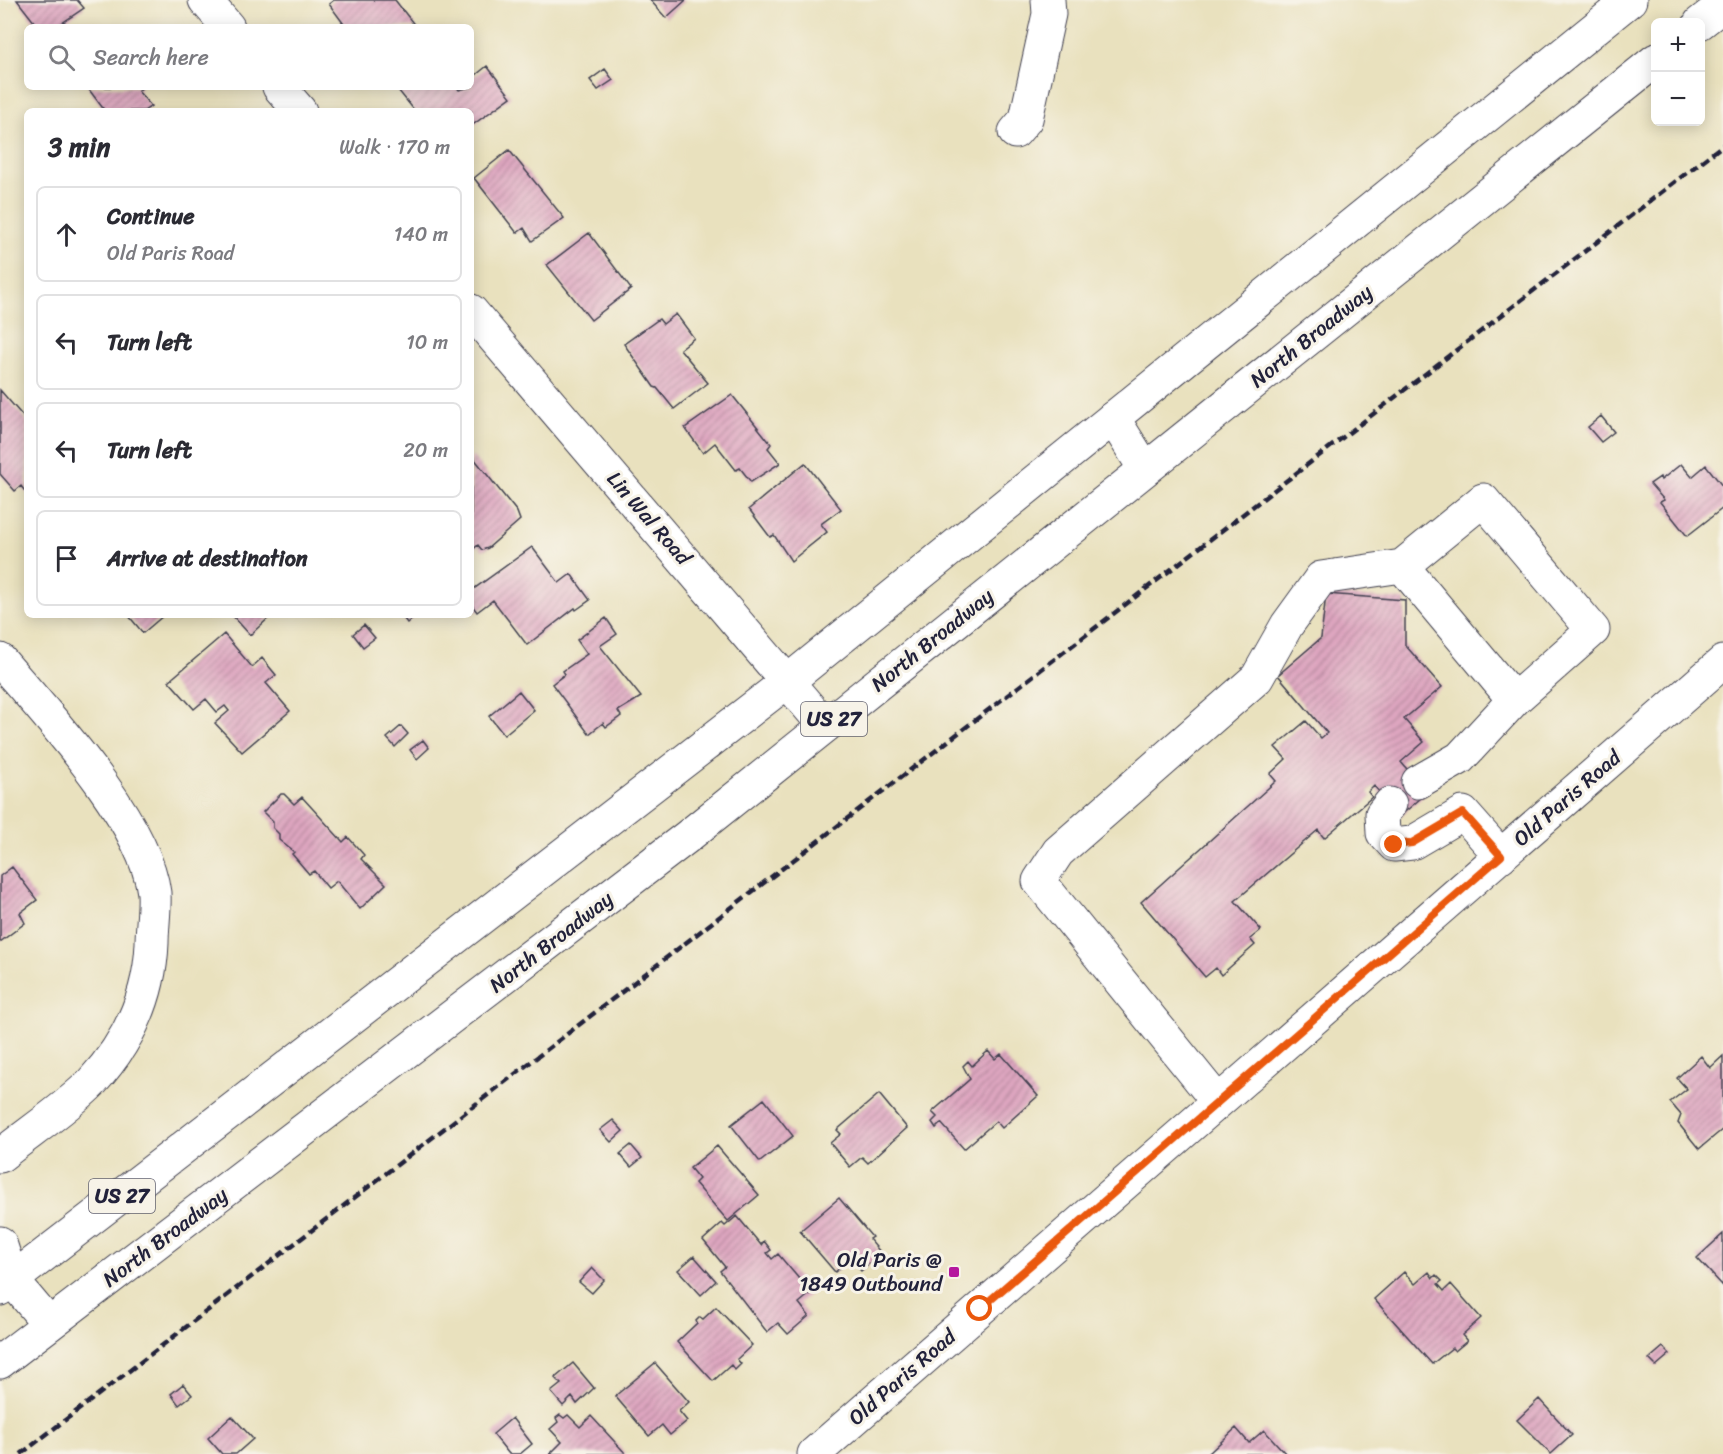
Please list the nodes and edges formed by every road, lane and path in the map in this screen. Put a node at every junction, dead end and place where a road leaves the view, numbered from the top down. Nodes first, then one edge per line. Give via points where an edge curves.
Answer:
1 (204, 0) edge
2 (1048, 0) edge
3 (1630, 0) edge
4 (1723, 5) edge
5 (1705, 21) edge
6 (225, 24) edge
7 (1651, 64) edge
8 (282, 90) edge
9 (297, 108) edge
10 (1015, 132) dead end
11 (474, 315) edge
12 (1113, 418) junction
13 (1146, 469) junction
14 (1402, 566) junction
15 (0, 660) edge
16 (1723, 662) edge
17 (788, 681) junction
18 (1514, 699) junction
19 (825, 726) junction
20 (1390, 804) dead end
21 (1463, 813) junction
22 (1501, 856) junction
23 (1218, 1102) junction
24 (0, 1156) edge
25 (0, 1243) edge
26 (4, 1280) edge
27 (49, 1324) junction
28 (0, 1362) edge
29 (814, 1454) edge

1 - 6 main road
2 - 10 main road via 1049,14 1026,119
3 - 12 main road, US 27
4 - 5 main road
7 - 13 main road, North Broadway / US 27
8 - 9 main road
11 - 17 main road, Lin Wal Road
12 - 13 main road
12 - 17 main road, US 27
13 - 19 main road, North Broadway / US 27
14 - 18 main road
14 - 18 main road via 1483,500 1593,630
14 - 23 main road via 1321,578 1287,625 1257,678 1058,852 1039,881
15 - 24 main road via 123,815 136,839 154,893 151,971 141,1005 120,1045 91,1083
16 - 22 main road, Old Paris Road
17 - 19 main road, Lin Wal Road
17 - 26 main road, US 27
18 - 21 main road via 1460,758 1424,778
19 - 27 main road, North Broadway / US 27 via 623,887
20 - 21 main road via 1382,814 1383,833 1394,845 1412,843
21 - 22 main road
22 - 23 main road, Old Paris Road
23 - 29 main road, Old Paris Road
25 - 26 main road
26 - 27 main road
27 - 28 main road, North Broadway / US 27

